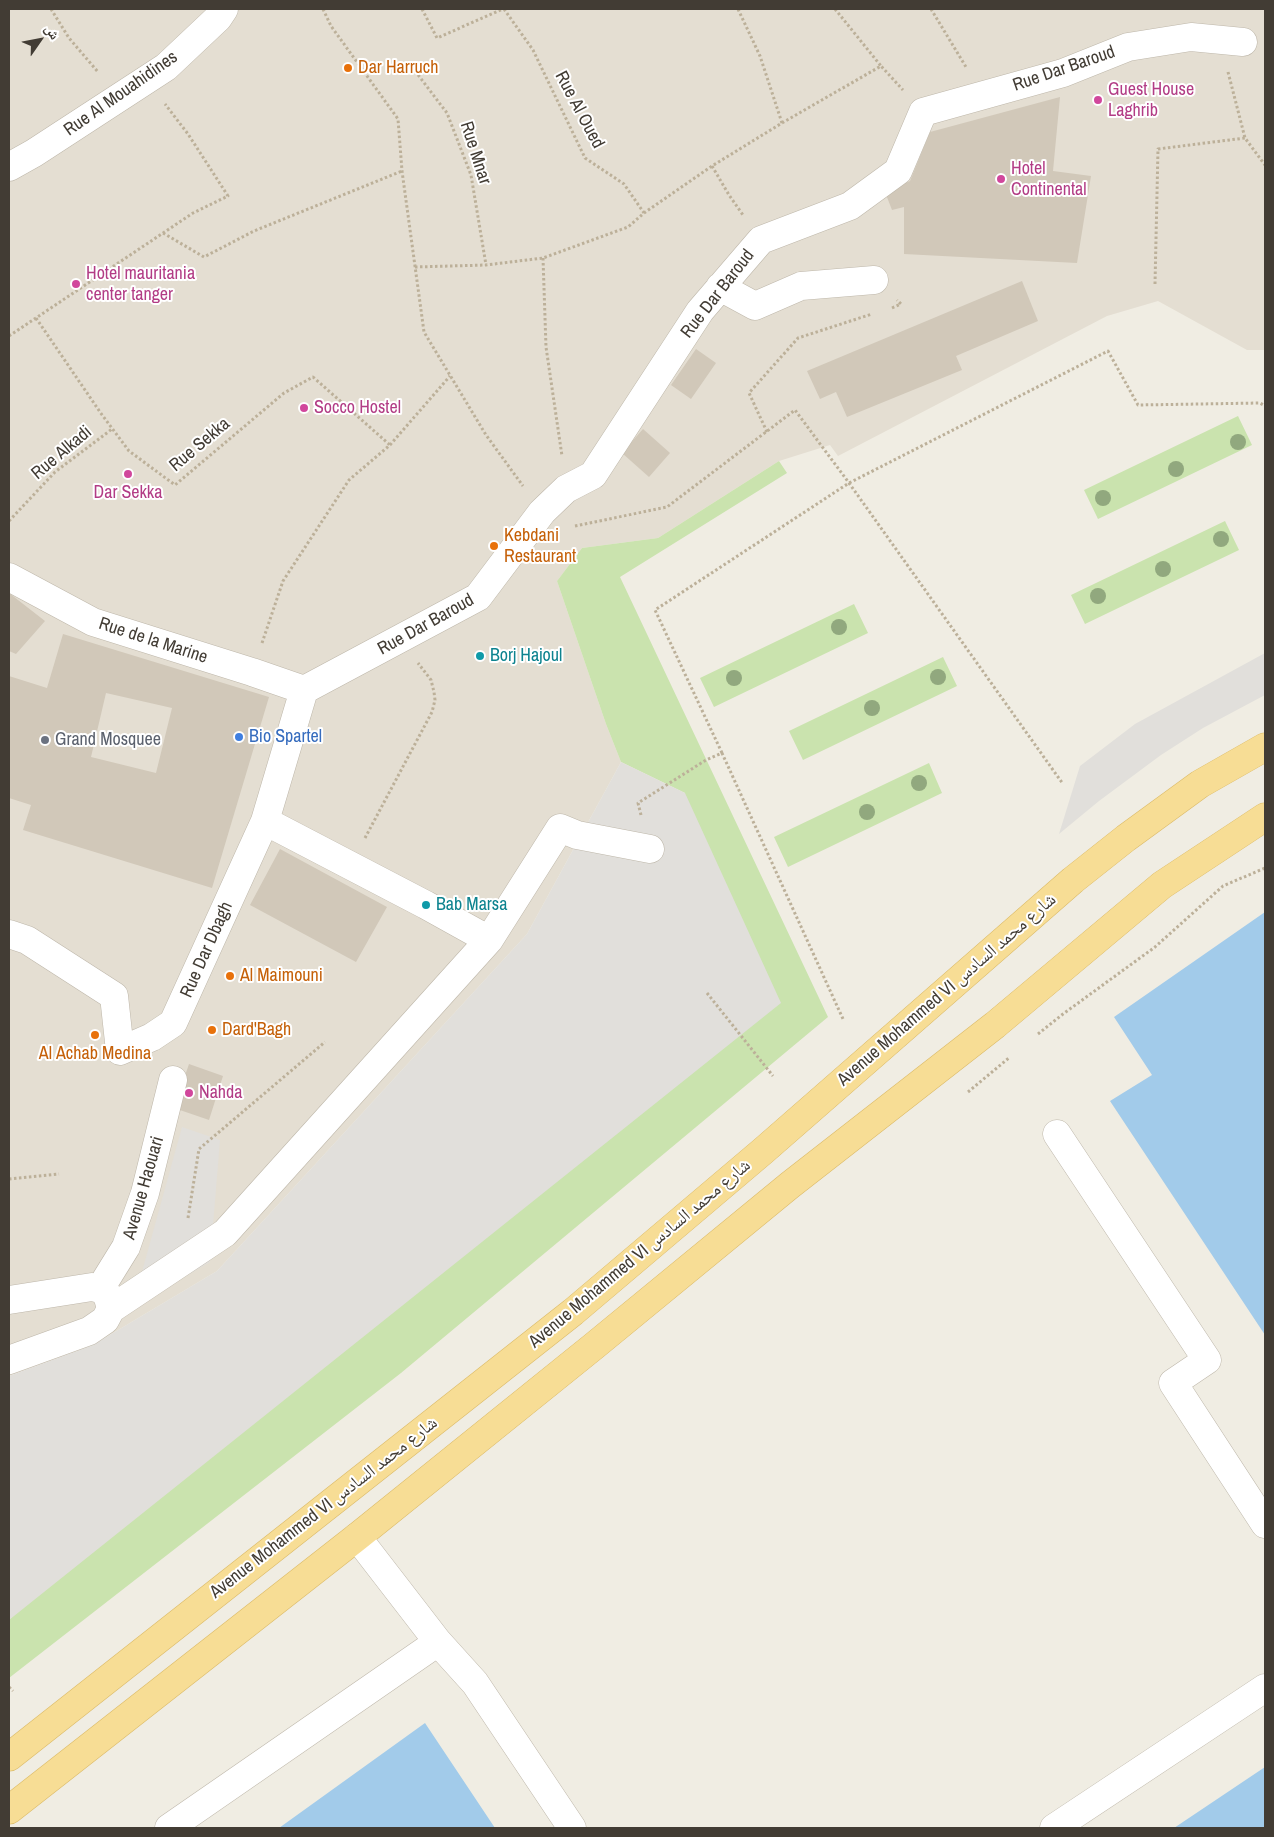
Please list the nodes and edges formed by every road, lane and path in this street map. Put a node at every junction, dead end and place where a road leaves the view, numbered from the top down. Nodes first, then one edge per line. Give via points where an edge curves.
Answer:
1 (51, 9) edge
2 (224, 9) edge
3 (323, 9) edge
4 (422, 9) edge
5 (504, 9) edge
6 (738, 9) edge
7 (835, 9) edge
8 (931, 9) edge
9 (1232, 41) joint
10 (409, 63) dead end
11 (881, 66) junction
12 (146, 79) junction
13 (983, 95) junction
14 (120, 98) junction
15 (923, 112) junction
16 (782, 123) junction
17 (1244, 138) junction
18 (712, 166) junction
19 (1265, 166) edge
20 (9, 167) edge
21 (402, 171) junction
22 (729, 195) dead end
23 (644, 213) junction
24 (163, 233) junction
25 (543, 258) junction
26 (486, 265) junction
27 (415, 267) junction
28 (874, 280) joint
29 (1155, 284) dead end
30 (720, 287) junction
31 (883, 311) dead end
32 (873, 314) dead end
33 (36, 318) junction
34 (9, 336) edge
35 (450, 376) junction
36 (1265, 406) edge
37 (112, 429) junction
38 (768, 432) junction
39 (390, 445) junction
40 (849, 483) junction
41 (566, 489) junction
42 (542, 512) junction
43 (9, 521) edge
44 (568, 527) dead end
45 (9, 577) edge
46 (399, 640) junction
47 (252, 672) junction
48 (304, 690) junction
49 (1265, 747) edge
50 (722, 753) junction
51 (1063, 784) dead end
52 (1265, 817) edge
53 (265, 822) junction
54 (650, 849) joint
55 (350, 866) junction
56 (1265, 868) edge
57 (9, 934) edge
58 (489, 940) junction
59 (706, 993) dead end
60 (843, 1019) dead end
61 (1034, 1038) dead end
62 (325, 1042) dead end
63 (1012, 1056) dead end
64 (774, 1076) dead end
65 (173, 1080) dead end
66 (968, 1092) dead end
67 (1057, 1134) dead end
68 (59, 1174) dead end
69 (9, 1179) edge
70 (182, 1261) junction
71 (106, 1299) junction
72 (9, 1300) edge
73 (9, 1360) edge
74 (1265, 1524) edge
75 (357, 1537) junction
76 (438, 1642) junction
77 (9, 1687) edge
78 (1265, 1688) edge
79 (13, 1691) dead end
80 (9, 1757) edge
81 (9, 1810) edge
82 (169, 1828) edge
83 (572, 1828) edge
84 (1054, 1828) edge

1 - 14 path via 69,38
2 - 12 street, Rue Al Mouahidines via 166,67
3 - 21 path via 331,26 398,120
4 - 5 path, Rue Al Oued via 437,38
5 - 23 path, Rue Al Oued via 533,50 586,158 624,184
6 - 16 path via 760,56
7 - 11 path
8 - 13 path
9 - 13 street, Rue Dar Baroud via 1191,37 1128,47 1063,73
9 - 17 path
10 - 26 path, Rue Mnar via 447,112 471,174
11 - 15 path
11 - 16 path
12 - 14 street, Rue Al Mouahidines
12 - 24 path via 188,134 228,196
13 - 15 street, Rue Dar Baroud
14 - 20 street, Rue Al Mouahidines
15 - 30 street, Rue Dar Baroud via 898,171 850,206 761,240
16 - 18 path
17 - 19 path
17 - 29 path via 1158,149
18 - 22 path
18 - 23 path
21 - 24 path via 254,231 204,257
21 - 27 path
23 - 25 path via 628,227
24 - 33 path
25 - 26 path
25 - 41 path via 546,347
26 - 27 path
27 - 35 path via 424,332
28 - 30 street via 801,286 755,306
28 - 31 path via 901,304
30 - 41 street, Rue Dar Baroud via 700,311 593,475
32 - 38 path via 798,338 749,393
33 - 34 path
33 - 37 path, Rue Sekka
35 - 39 path
35 - 42 path via 486,435
36 - 40 path via 1260,403 1138,404 1108,351
37 - 39 path, Rue Sekka via 129,451 175,485 284,393 313,377
37 - 43 path, Rue Alkadi via 55,472
38 - 40 path via 794,410
38 - 44 path via 667,507
39 - 47 path via 349,480 283,581
40 - 50 path via 655,610
40 - 51 path
41 - 42 street, Rue Dar Baroud
42 - 46 street, Rue Dar Baroud via 478,598
45 - 47 street, Rue de la Marine via 93,622
46 - 48 street, Rue Dar Baroud
46 - 55 path via 431,680 435,700 432,712
47 - 48 street, Rue de la Marine
48 - 53 street, Rue Dar Dbagh
49 - 80 main road, Avenue Mohammed VI شارع محمد السادس via 1200,784 1073,880 573,1312
50 - 54 path via 638,803
50 - 60 path
52 - 75 main road via 1162,885 995,1025 790,1185
53 - 55 street
53 - 57 street, Rue Dar Dbagh via 173,1023 152,1037 120,1051 114,996 26,940
54 - 58 street via 560,828
55 - 58 street
56 - 61 path via 1223,886 1155,946
58 - 70 street via 225,1233
59 - 64 path
62 - 70 path via 199,1149
63 - 66 path
65 - 71 street, Avenue Haouari via 145,1193
67 - 74 street via 1206,1360 1173,1383
68 - 69 path
70 - 71 street
71 - 72 street via 92,1287
71 - 73 street via 105,1320 89,1331
75 - 76 street
75 - 81 main road
76 - 82 street
76 - 83 street via 475,1684
77 - 79 path
78 - 84 street

